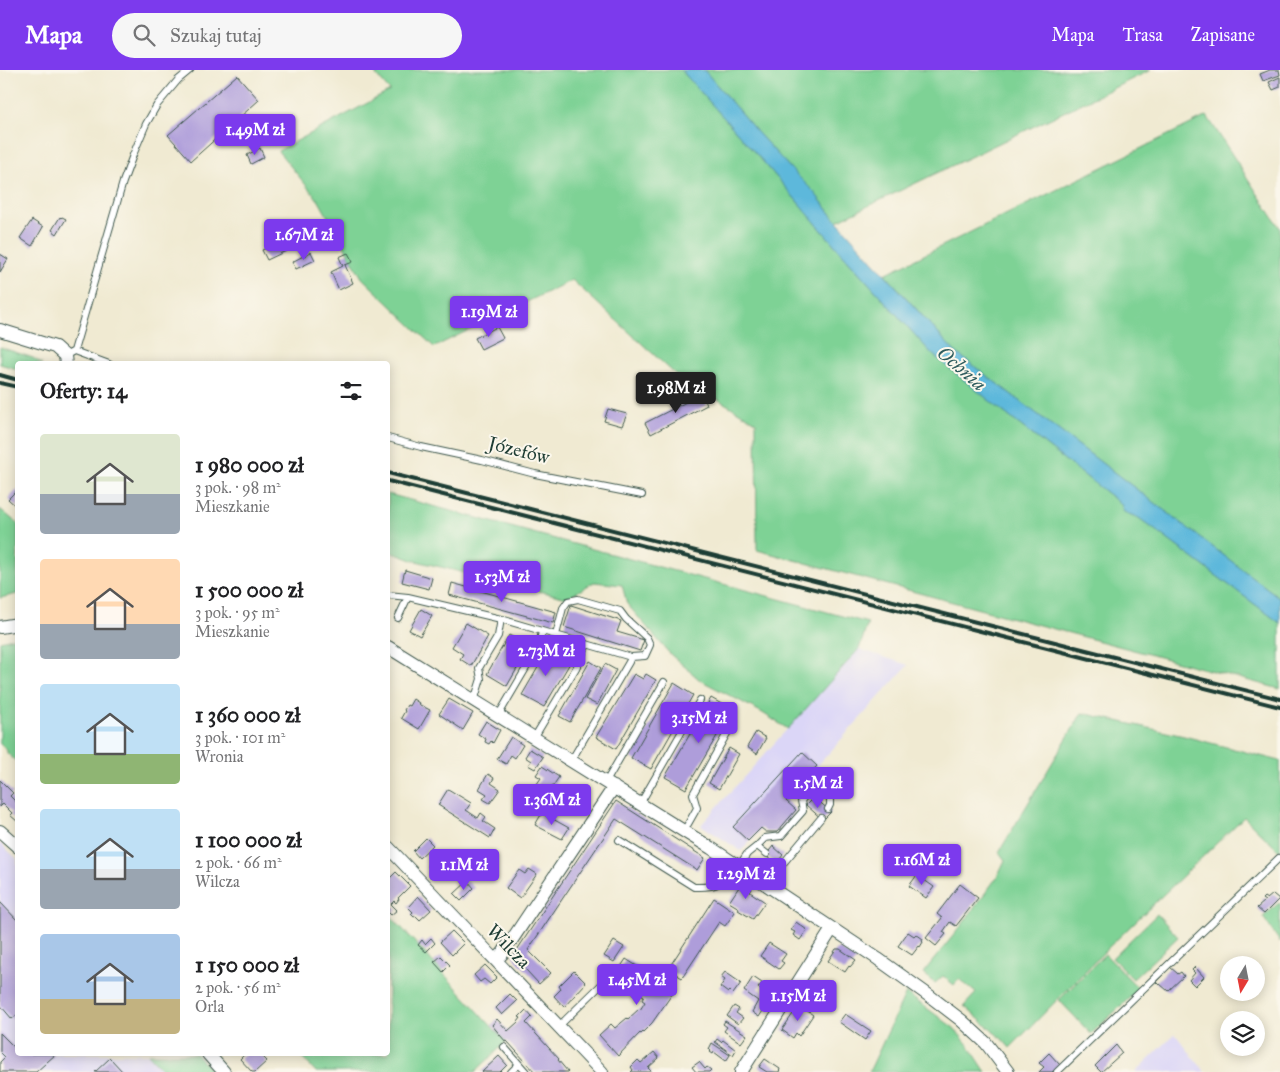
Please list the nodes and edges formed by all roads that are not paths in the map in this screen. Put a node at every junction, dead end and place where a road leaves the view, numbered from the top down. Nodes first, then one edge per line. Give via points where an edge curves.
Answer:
1 (190, 70) edge
2 (0, 330) edge
3 (68, 357) edge
4 (91, 361) edge
5 (390, 439) edge
6 (642, 496) dead end
7 (390, 595) edge
8 (408, 597) junction
9 (398, 618) dead end
10 (502, 619) junction
11 (15, 624) edge
12 (0, 627) edge
13 (542, 631) junction
14 (556, 635) junction
15 (587, 644) junction
16 (390, 648) edge
17 (631, 656) junction
18 (664, 682) dead end
19 (700, 700) dead end
20 (474, 701) junction
21 (498, 716) junction
22 (734, 721) dead end
23 (534, 738) junction
24 (571, 761) junction
25 (610, 785) junction
26 (640, 804) junction
27 (828, 809) dead end
28 (820, 818) dead end
29 (684, 830) junction
30 (0, 831) edge
31 (619, 840) dead end
32 (15, 844) edge
33 (757, 846) junction
34 (390, 849) edge
35 (767, 854) dead end
36 (1279, 858) edge
37 (738, 865) junction
38 (769, 885) junction
39 (832, 929) junction
40 (496, 960) junction
41 (601, 985) dead end
42 (559, 1026) junction
43 (504, 1047) dead end
44 (210, 1056) edge
45 (519, 1064) junction
46 (224, 1072) edge
47 (511, 1072) edge
48 (526, 1072) edge
49 (602, 1072) edge
50 (741, 1072) edge
51 (1008, 1072) edge
52 (1057, 1072) edge

1 - 3 lane via 158,105 133,154
2 - 3 street via 56,347
3 - 4 lane
5 - 6 lane, Józefów
7 - 8 lane
8 - 9 lane
8 - 10 lane
10 - 13 lane
10 - 20 lane via 498,636 479,668 481,679
11 - 12 street
13 - 14 lane
13 - 21 lane via 539,646
14 - 15 lane
14 - 17 lane via 568,601 578,599 612,608 620,611 650,645 645,656
15 - 17 lane
15 - 23 lane
16 - 20 street
17 - 24 lane
18 - 25 lane
19 - 26 lane
20 - 21 street
21 - 23 street
22 - 29 lane via 693,794 697,808
23 - 24 street
24 - 25 street
25 - 26 street
25 - 40 street via 504,953
26 - 29 street
27 - 33 lane via 830,800 817,788 810,789 801,801 803,811 781,836 765,838
28 - 38 lane via 779,864
29 - 37 street
30 - 32 street
31 - 37 lane via 694,886 722,883
33 - 35 lane
33 - 37 lane
34 - 40 street, Wilcza
36 - 52 lane
37 - 38 street
38 - 39 street
39 - 50 street
39 - 51 street via 932,997 986,1044
40 - 42 street, Wilcza
41 - 42 lane
42 - 49 street, Wilcza
43 - 45 lane
44 - 46 street
45 - 47 lane
45 - 48 lane

